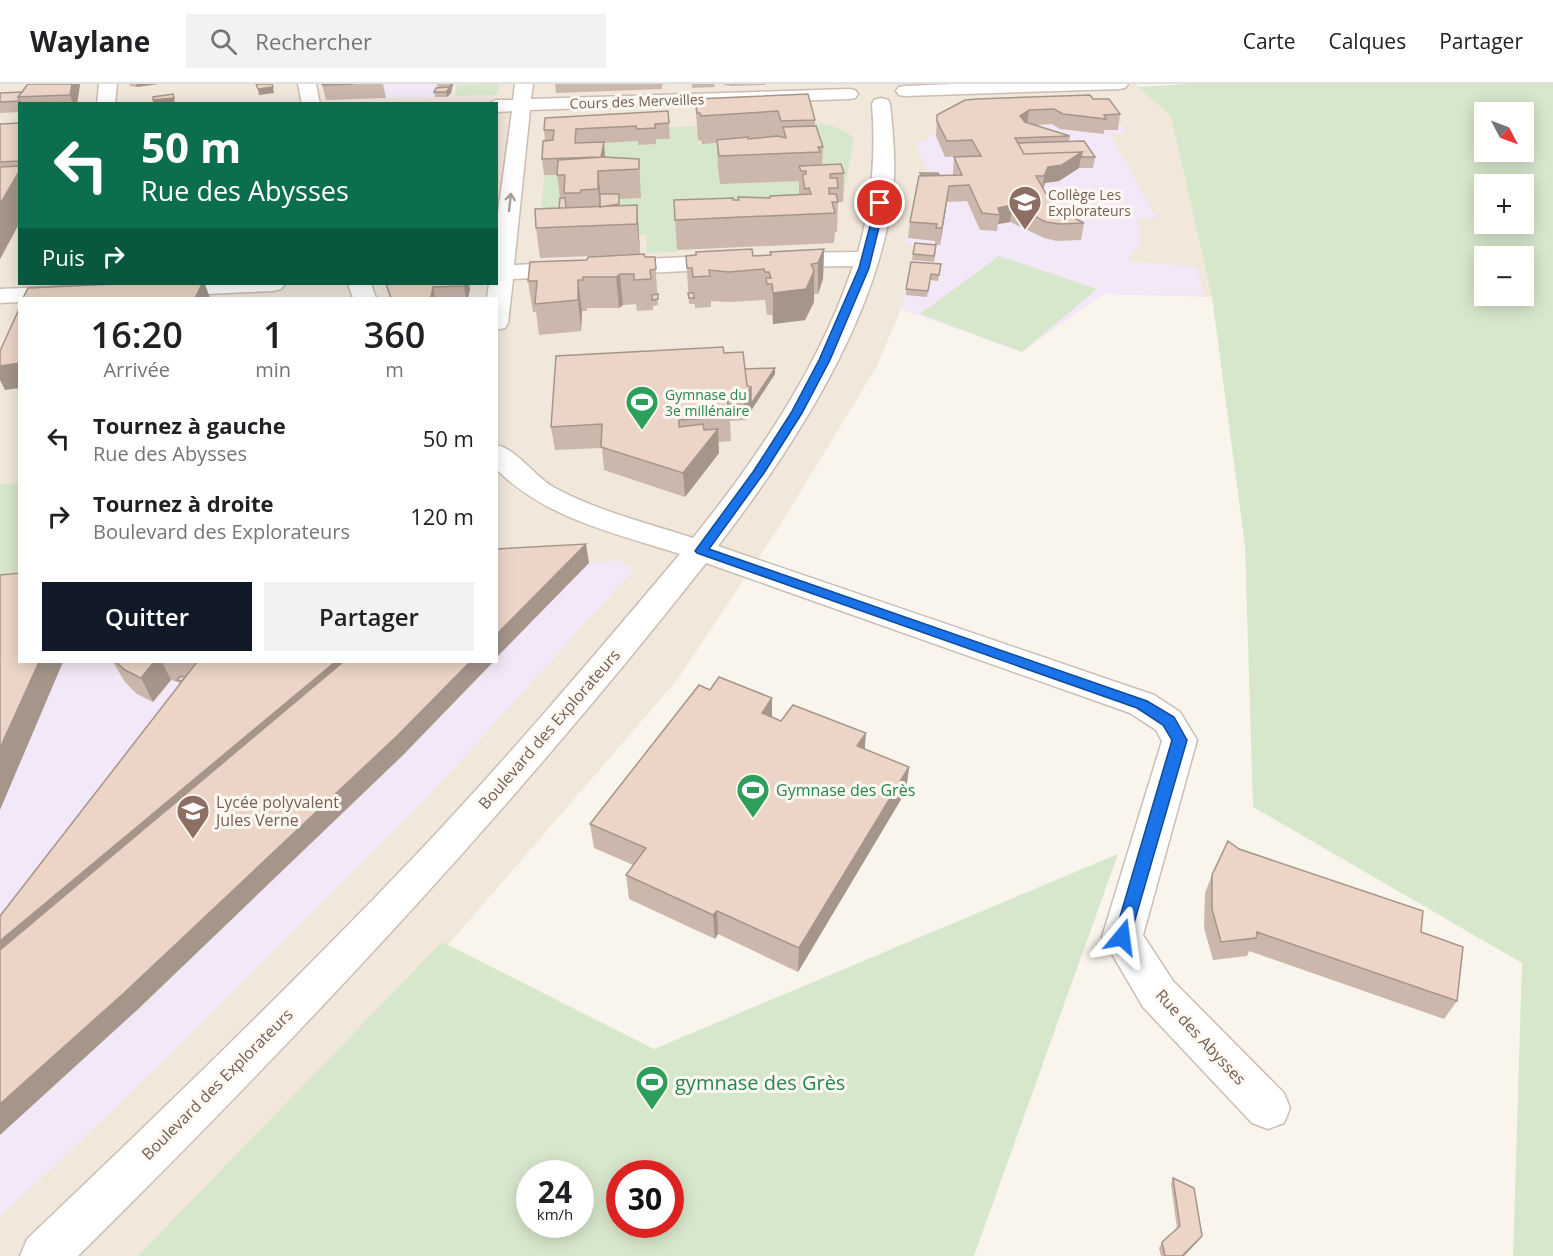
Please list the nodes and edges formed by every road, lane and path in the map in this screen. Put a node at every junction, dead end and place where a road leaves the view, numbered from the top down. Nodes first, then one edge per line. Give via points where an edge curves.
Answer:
1 (108, 84) edge
2 (307, 84) edge
3 (1119, 84) edge
4 (900, 88) edge
5 (854, 89) edge
6 (523, 94) edge
7 (106, 102) edge
8 (312, 102) edge
9 (881, 104) junction
10 (498, 105) edge
11 (867, 259) junction
12 (499, 273) edge
13 (250, 285) edge
14 (135, 290) edge
15 (88, 292) edge
16 (21, 297) edge
17 (498, 297) edge
18 (498, 455) edge
19 (701, 551) junction
20 (1268, 1108) dead end
21 (44, 1256) edge

1 - 7 street
2 - 8 street
3 - 4 street
4 - 9 street via 905,96
5 - 6 street, Cours des Merveilles
5 - 9 street via 860,101
6 - 10 street, Cours des Merveilles
12 -> 6 street
9 - 11 street, Boulevard des Explorateurs via 884,170
11 - 12 street via 830,257
11 - 19 street, Boulevard des Explorateurs via 839,332 796,413
12 - 17 street
13 - 14 street
15 - 16 street
18 - 19 street, Rue des Abysses via 520,477 564,505
19 - 20 street, Rue des Abysses via 1142,704 1168,721 1180,740 1122,937 1158,994
19 - 21 street, Boulevard des Explorateurs via 465,826 324,978

